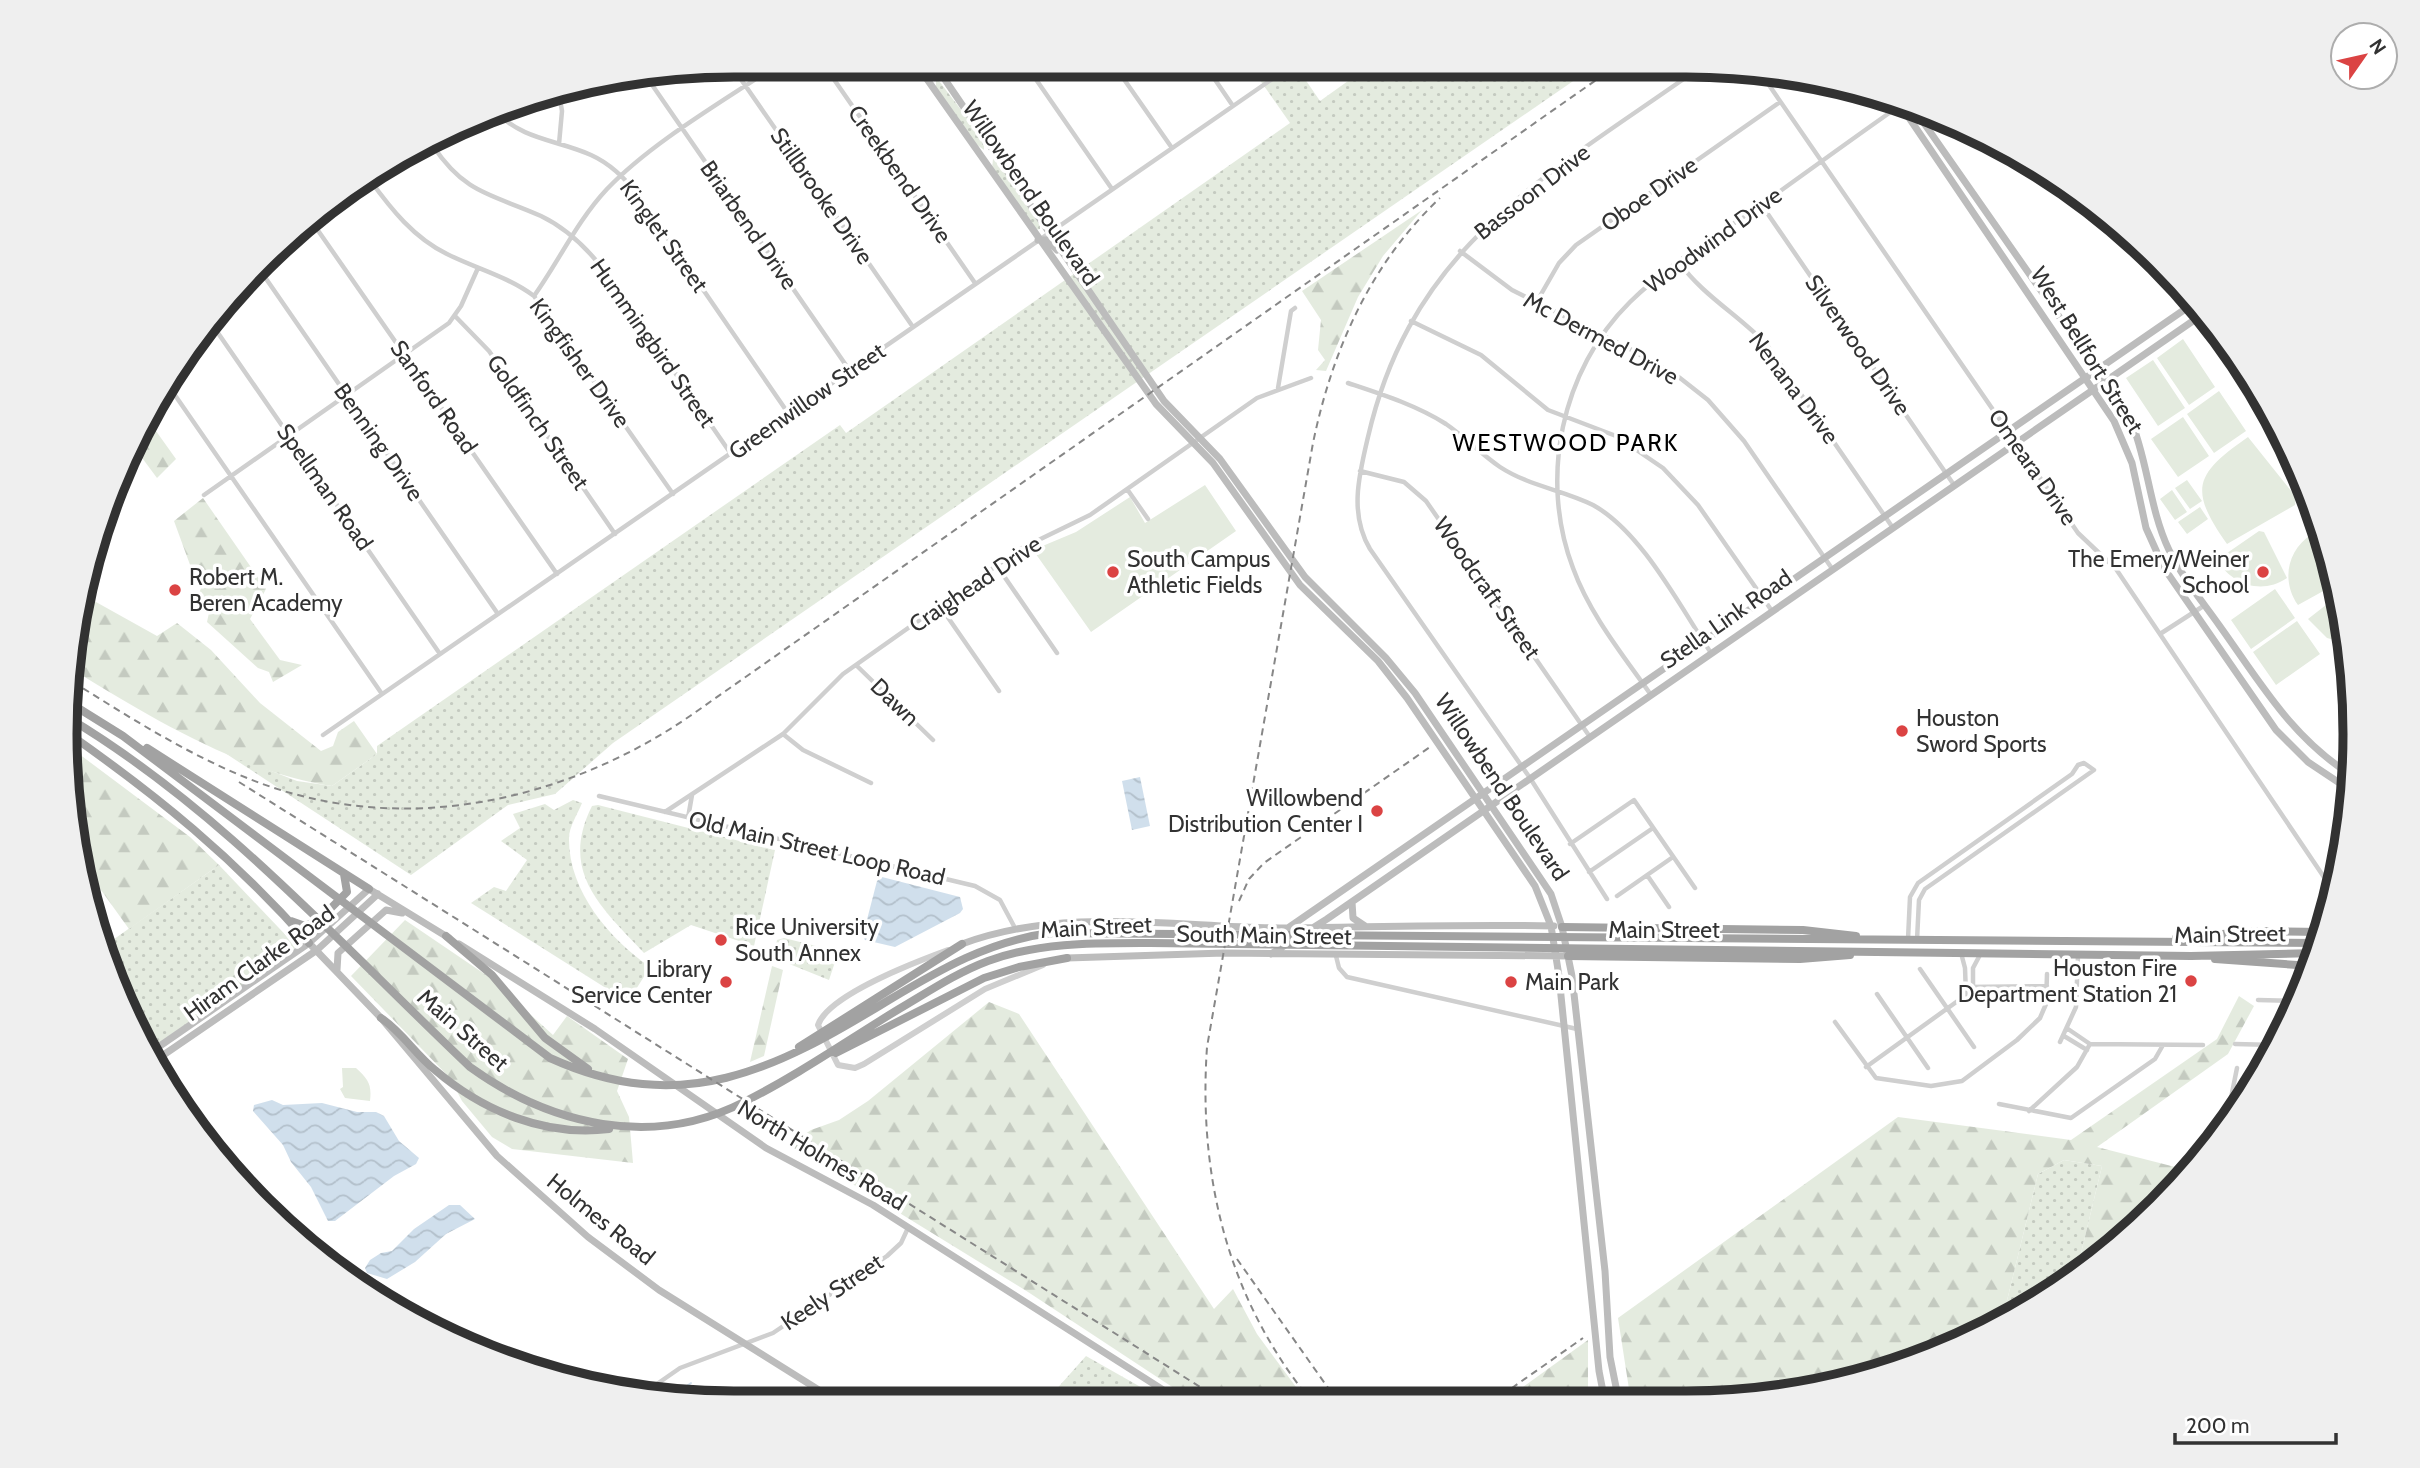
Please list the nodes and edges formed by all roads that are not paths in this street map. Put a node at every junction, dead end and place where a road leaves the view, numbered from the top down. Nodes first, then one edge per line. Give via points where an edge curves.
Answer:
1 (740, 77) edge
2 (759, 77) edge
3 (832, 77) edge
4 (925, 77) edge
5 (943, 77) edge
6 (1034, 77) edge
7 (1123, 77) edge
8 (1213, 77) edge
9 (1275, 77) edge
10 (1687, 77) edge
11 (1767, 82) edge
12 (651, 83) edge
13 (746, 86) junction
14 (560, 100) edge
15 (1780, 102) junction
16 (1233, 106) junction
17 (1891, 110) edge
18 (1911, 117) edge
19 (505, 119) edge
20 (1923, 122) edge
21 (683, 130) junction
22 (559, 144) junction
23 (1172, 148) junction
24 (435, 149) edge
25 (994, 150) junction
26 (982, 159) junction
27 (1822, 162) junction
28 (1951, 162) junction
29 (1943, 167) junction
30 (621, 175) junction
31 (374, 185) edge
32 (1112, 189) junction
33 (1761, 204) junction
34 (1991, 220) junction
35 (1984, 225) junction
36 (316, 228) edge
37 (1049, 232) junction
38 (572, 236) junction
39 (1038, 240) junction
40 (1460, 251) junction
41 (1679, 262) junction
42 (1072, 266) junction
43 (478, 268) junction
44 (264, 275) edge
45 (975, 284) junction
46 (534, 296) junction
47 (1536, 303) junction
48 (1093, 307) junction
49 (1295, 308) dead end
50 (2186, 308) edge
51 (2060, 315) junction
52 (455, 316) junction
53 (2195, 319) edge
54 (1411, 321) junction
55 (2050, 322) junction
56 (912, 327) junction
57 (216, 330) edge
58 (1604, 334) junction
59 (405, 355) junction
60 (2097, 370) junction
61 (850, 371) junction
62 (1311, 377) dead end
63 (2087, 377) junction
64 (2105, 382) junction
65 (1348, 383) dead end
66 (1278, 387) junction
67 (2095, 389) junction
68 (173, 392) edge
69 (1378, 393) junction
70 (347, 395) junction
71 (788, 413) junction
72 (1566, 417) junction
73 (2008, 432) junction
74 (289, 436) junction
75 (1197, 440) junction
76 (2016, 443) junction
77 (731, 454) junction
78 (2147, 470) junction
79 (1360, 471) junction
80 (2133, 472) junction
81 (1947, 474) junction
82 (231, 476) junction
83 (1954, 486) junction
84 (1127, 489) junction
85 (1558, 492) junction
86 (673, 494) junction
87 (204, 495) dead end
88 (1248, 506) junction
89 (1885, 516) junction
90 (1148, 519) dead end
91 (1893, 528) junction
92 (615, 534) junction
93 (1825, 558) junction
94 (997, 566) junction
95 (1832, 570) junction
96 (556, 574) junction
97 (1306, 577) junction
98 (1298, 582) junction
99 (1764, 599) junction
100 (2205, 605) junction
101 (940, 606) junction
102 (1772, 611) junction
103 (2194, 612) junction
104 (498, 614) junction
105 (2160, 634) junction
106 (1703, 642) junction
107 (1057, 653) dead end
108 (1711, 653) junction
109 (440, 654) junction
110 (856, 665) junction
111 (1643, 683) junction
112 (999, 691) dead end
113 (1415, 692) junction
114 (382, 694) junction
115 (1651, 695) junction
116 (1407, 698) junction
117 (78, 708) edge
118 (2283, 715) junction
119 (2272, 723) junction
120 (77, 724) edge
121 (1582, 725) junction
122 (109, 727) junction
123 (323, 734) dead end
124 (783, 734) junction
125 (1590, 737) junction
126 (77, 740) edge
127 (933, 740) dead end
128 (1521, 767) junction
129 (2342, 770) edge
130 (1530, 778) junction
131 (2061, 782) junction
132 (871, 783) dead end
133 (2341, 784) edge
134 (2067, 789) junction
135 (1484, 792) junction
136 (692, 794) junction
137 (599, 796) dead end
138 (1475, 798) junction
139 (1492, 804) junction
140 (1483, 810) junction
141 (665, 812) junction
142 (688, 818) junction
143 (2001, 825) junction
144 (1653, 828) junction
145 (2007, 832) junction
146 (1570, 844) junction
147 (1674, 856) junction
148 (1377, 866) junction
149 (1535, 867) junction
150 (343, 872) junction
151 (1589, 872) junction
152 (1527, 873) junction
153 (1932, 873) junction
154 (1647, 875) junction
155 (1386, 878) junction
156 (2326, 880) edge
157 (1937, 881) junction
158 (1695, 888) dead end
159 (369, 889) junction
160 (378, 894) junction
161 (1617, 896) dead end
162 (1607, 899) dead end
163 (1352, 902) junction
164 (1669, 907) dead end
165 (410, 914) junction
166 (289, 920) junction
167 (1526, 926) junction
168 (1551, 926) junction
169 (1562, 926) junction
170 (1589, 926) junction
171 (1254, 927) junction
172 (1315, 927) junction
173 (1366, 927) junction
174 (1015, 928) junction
175 (1288, 928) junction
176 (2312, 932) edge
177 (446, 936) junction
178 (1895, 941) junction
179 (309, 943) junction
180 (2124, 943) junction
181 (2309, 943) edge
182 (962, 944) junction
183 (1910, 944) junction
184 (317, 950) junction
185 (1593, 952) junction
186 (1960, 952) junction
187 (1982, 953) junction
188 (2078, 953) junction
189 (2305, 953) edge
190 (1255, 954) junction
191 (1271, 954) junction
192 (1336, 956) junction
193 (1529, 956) junction
194 (1556, 956) junction
195 (1568, 956) junction
196 (2191, 956) junction
197 (1067, 958) junction
198 (2300, 966) edge
199 (1920, 969) dead end
200 (1973, 972) junction
201 (1966, 974) junction
202 (2047, 974) dead end
203 (344, 979) junction
204 (2047, 986) junction
205 (1966, 987) junction
206 (1973, 987) junction
207 (1877, 994) dead end
208 (235, 995) junction
209 (2258, 1000) dead end
210 (2286, 1001) edge
211 (240, 1003) junction
212 (1948, 1009) junction
213 (381, 1018) junction
214 (1835, 1022) dead end
215 (836, 1027) junction
216 (1566, 1028) junction
217 (1578, 1029) junction
218 (2068, 1029) junction
219 (1907, 1038) junction
220 (163, 1044) junction
221 (847, 1044) junction
222 (2090, 1044) junction
223 (2235, 1044) dead end
224 (2164, 1045) junction
225 (2203, 1045) dead end
226 (2264, 1045) edge
227 (1974, 1047) dead end
228 (157, 1048) edge
229 (2087, 1051) junction
230 (169, 1052) junction
231 (162, 1056) edge
232 (1866, 1067) junction
233 (1928, 1068) dead end
234 (2237, 1068) dead end
235 (610, 1080) junction
236 (2234, 1087) junction
237 (2239, 1088) edge
238 (2231, 1101) edge
239 (1585, 1104) junction
240 (1999, 1104) dead end
241 (1574, 1105) junction
242 (2029, 1111) junction
243 (619, 1127) junction
244 (1594, 1170) junction
245 (1581, 1171) junction
246 (908, 1228) junction
247 (1605, 1271) junction
248 (1591, 1274) junction
249 (747, 1345) junction
250 (1599, 1371) junction
251 (1612, 1371) junction
252 (654, 1386) edge
253 (820, 1391) edge
254 (1165, 1391) edge
255 (1603, 1391) edge
256 (1617, 1391) edge

1 - 13 street, Stillbrooke Drive
2 - 13 street
3 - 45 street, Creekbend Drive
4 - 26 main road, Willowbend Boulevard
5 - 25 main road, Willowbend Boulevard
6 - 32 street
7 - 23 street
8 - 16 street
9 - 16 street, Greenwillow Street
10 - 40 street, Bassoon Drive via 1517,198
11 - 15 street, Omeara Drive
12 - 21 street, Briarbend Drive
13 - 21 street
13 - 56 street, Stillbrooke Drive
14 - 22 street
15 - 27 street, Omeara Drive
15 - 47 street, Oboe Drive via 1576,245 1559,263
16 - 23 street, Greenwillow Street
17 - 27 street, Woodwind Drive
18 - 29 main road, West Bellfort Street
19 - 22 street, Kinglet Street via 523,133
20 - 28 main road, West Bellfort Street
21 - 30 street
21 - 61 street, Briarbend Drive
22 - 30 street, Kinglet Street via 592,155
23 - 32 street, Greenwillow Street
24 - 38 street, Hummingbird Street via 448,167 478,191 542,217
25 - 26 main road
25 - 37 main road, Willowbend Boulevard
26 - 39 main road, Willowbend Boulevard
27 - 33 street, Woodwind Drive
27 - 73 street, Omeara Drive
28 - 29 main road
28 - 34 main road, West Bellfort Street
29 - 35 main road, West Bellfort Street
30 - 38 street
30 - 71 street, Kinglet Street
31 - 43 street, Kingfisher Drive via 397,216 424,239
32 - 37 street, Greenwillow Street
33 - 41 street, Woodwind Drive
33 - 81 street, Silverwood Drive
34 - 35 main road
34 - 51 main road, West Bellfort Street
35 - 55 main road, West Bellfort Street
36 - 59 street, Sanford Road
37 - 39 street, Greenwillow Street
37 - 42 main road, Willowbend Boulevard
38 - 46 street
38 - 77 street, Hummingbird Street via 601,267
39 - 42 main road via 1047,240
39 - 45 street, Greenwillow Street
39 - 48 main road, Willowbend Boulevard
40 - 47 street, Mc Dermed Drive
40 - 54 street, Bassoon Drive
41 - 58 street, Woodwind Drive via 1627,305
41 - 89 street, Nenana Drive via 1698,285 1768,345
42 - 48 main road, Willowbend Boulevard
43 - 46 street, Kingfisher Drive via 510,279
43 - 52 street
44 - 70 street, Benning Drive
45 - 56 street, Greenwillow Street
46 - 86 street, Kingfisher Drive
47 - 58 street, Mc Dermed Drive
48 - 75 main road, Willowbend Boulevard
49 - 66 street
50 - 60 main road, Stella Link Road
51 - 55 main road
51 - 60 main road, West Bellfort Street
52 - 59 street
52 - 92 street, Goldfinch Street via 489,351
53 - 64 main road, Stella Link Road
54 - 69 street, Bassoon Drive
54 - 72 street via 1481,355 1530,397
55 - 63 main road, West Bellfort Street
56 - 61 street, Greenwillow Street
57 - 74 street, Spellman Road
58 - 72 street, Woodwind Drive via 1576,380
58 - 93 street, Mc Dermed Drive via 1680,378 1721,412
59 - 70 street
59 - 96 street, Sanford Road
60 - 63 main road, Stella Link Road
60 - 64 main road, West Bellfort Street
61 - 71 street, Greenwillow Street
62 - 66 street, Craighead Drive
63 - 67 main road, West Bellfort Street
63 - 73 main road, Stella Link Road
64 - 67 main road, Stella Link Road
64 - 78 main road, West Bellfort Street via 2130,418
65 - 69 street
66 - 75 street, Craighead Drive
67 - 76 main road, Stella Link Road
67 - 80 main road, West Bellfort Street via 2124,441
68 - 82 street
69 - 79 street, Bassoon Drive
69 - 85 street via 1437,419 1512,474
70 - 74 street
70 - 104 street, Benning Drive
71 - 77 street, Greenwillow Street
72 - 85 street, Woodwind Drive
72 - 99 street via 1627,442 1673,477
73 - 76 street, Omeara Drive
73 - 81 main road, Stella Link Road
74 - 82 street
74 - 109 street, Spellman Road
75 - 84 street, Craighead Drive
75 - 88 main road, Willowbend Boulevard
76 - 83 main road, Stella Link Road
76 - 105 street, Omeara Drive via 2081,537 2111,562
77 - 86 street, Greenwillow Street
78 - 80 main road
78 - 100 main road, West Bellfort Street via 2169,550
79 - 121 street, Woodcraft Street via 1404,482 1426,501
79 - 128 street, Bassoon Drive via 1357,506 1364,538
80 - 103 main road, West Bellfort Street via 2154,549
81 - 83 street, Silverwood Drive
81 - 89 main road, Stella Link Road
82 - 87 street
82 - 114 street
83 - 91 main road, Stella Link Road
84 - 90 street
84 - 94 street, Craighead Drive via 1090,515 1028,544
85 - 106 street via 1595,506 1629,534
85 - 111 street, Woodwind Drive via 1564,541 1582,589
86 - 92 street, Greenwillow Street
88 - 97 main road, Willowbend Boulevard
88 - 98 main road, Willowbend Boulevard
89 - 91 street, Nenana Drive
89 - 93 main road, Stella Link Road
91 - 95 main road, Stella Link Road
92 - 96 street, Greenwillow Street
93 - 95 street, Mc Dermed Drive
93 - 99 main road, Stella Link Road
94 - 101 street, Craighead Drive
94 - 107 street
95 - 102 main road, Stella Link Road
96 - 104 street, Greenwillow Street
97 - 98 main road
97 - 113 main road, Willowbend Boulevard
98 - 116 main road, Willowbend Boulevard
99 - 102 street
99 - 106 main road, Stella Link Road
100 - 103 street
100 - 118 main road, West Bellfort Street
101 - 110 street, Craighead Drive
101 - 112 street
102 - 108 main road, Stella Link Road
103 - 105 street
103 - 119 main road, West Bellfort Street
104 - 109 street, Greenwillow Street
105 - 156 street, Omeara Drive
106 - 108 street
106 - 111 main road, Stella Link Road
108 - 115 main road, Stella Link Road
109 - 114 street, Greenwillow Street
110 - 124 street, Craighead Drive via 827,687
110 - 127 street, Dawn
111 - 115 street, Woodwind Drive
111 - 121 main road, Stella Link Road
113 - 116 main road
113 - 135 main road, Willowbend Boulevard
114 - 123 street, Greenwillow Street
115 - 125 main road, Stella Link Road
116 - 138 main road, Willowbend Boulevard
117 - 122 highway, Main Street
118 - 119 main road
118 - 129 main road, West Bellfort Street via 2306,742
119 - 133 main road, West Bellfort Street via 2308,762
120 - 243 highway, Main Street via 190,803 295,897 470,1067 497,1087 554,1114
121 - 125 street, Woodcraft Street
121 - 128 main road, Stella Link Road
122 - 150 highway
122 - 235 highway, Main Street via 550,1058
124 - 132 street via 803,750
124 - 136 street, Craighead Drive
125 - 130 main road, Stella Link Road
126 - 166 highway via 186,820
128 - 130 street, Bassoon Drive
128 - 135 main road, Stella Link Road
130 - 139 main road, Stella Link Road
130 - 146 street, Bassoon Drive
131 - 134 street
131 - 134 street via 2081,763 2094,770
131 - 143 street
134 - 145 street
135 - 138 main road, Stella Link Road
135 - 139 main road, Willowbend Boulevard
136 - 141 street, Craighead Drive
136 - 142 street
137 - 141 street, Old Main Street Loop Road
138 - 140 main road, Willowbend Boulevard
138 - 148 main road, Stella Link Road
139 - 140 main road, Stella Link Road
139 - 149 main road, Willowbend Boulevard
140 - 152 main road, Willowbend Boulevard
140 - 155 main road, Stella Link Road
141 - 142 street, Old Main Street Loop Road
142 - 174 street, Old Main Street Loop Road via 975,886 1000,900
143 - 145 street
143 - 153 street
144 - 146 street via 1634,800
144 - 147 street
144 - 151 street
145 - 157 street
146 - 151 street, Bassoon Drive
147 - 154 street
147 - 158 street
148 - 155 main road
148 - 175 main road, Stella Link Road
149 - 152 main road
149 - 169 main road, Willowbend Boulevard via 1557,906
150 - 159 highway
150 - 166 highway via 348,892 320,919 305,926
151 - 162 street, Bassoon Drive
152 - 168 main road, Willowbend Boulevard
153 - 157 street
153 - 183 street via 1918,883 1910,897
154 - 161 street
154 - 164 street
155 - 163 main road, Stella Link Road
157 - 183 street via 1919,900
159 - 160 main road
159 - 179 main road, Hiram Clarke Road
160 - 165 main road
160 - 184 main road, Hiram Clarke Road
163 - 172 main road, Stella Link Road
163 - 173 main road via 1353,918
165 - 177 main road
165 - 203 main road via 383,911 338,953 336,969
166 - 179 highway
167 - 168 main road, South Main Street
167 - 173 main road, South Main Street
167 - 193 main road via 1534,931 1538,946
168 - 169 main road, South Main Street
168 - 194 main road, Willowbend Boulevard
169 - 170 highway
169 - 195 main road, Willowbend Boulevard
170 - 178 highway via 1803,930
170 - 185 highway via 1581,935 1585,950
171 - 174 main road, South Main Street via 1082,921
171 - 175 main road, South Main Street
171 - 190 main road
172 - 173 main road, South Main Street
172 - 175 main road, South Main Street
172 - 191 main road, Stella Link Road
174 - 182 main road, South Main Street
176 - 180 highway via 2257,931
177 - 235 highway via 492,975 545,1038 580,1065
177 - 246 main road, North Holmes Road via 606,1037 766,1148
178 - 183 highway, Main Street
178 - 215 highway, Main Street via 1050,933 1004,942 943,967
179 - 184 main road
179 - 208 main road, Hiram Clarke Road
180 - 181 highway, Main Street
180 - 183 highway, Main Street
182 - 197 street, South Main Street via 914,962 827,1009 818,1025 838,1065 855,1068 864,1064 985,989
182 - 215 highway
183 - 185 highway, Main Street
183 - 186 highway, Main Street
184 - 203 main road
184 - 211 main road, Hiram Clarke Road
185 - 195 highway
185 - 221 highway, Main Street via 1079,943 1010,954 949,980
186 - 187 highway, Main Street
186 - 201 street
187 - 188 highway, Main Street
187 - 200 street
188 - 196 highway, Main Street
188 - 218 street via 2078,998
189 - 196 highway, Main Street
190 - 191 main road, South Main Street
190 - 197 main road, South Main Street
191 - 192 main road, South Main Street
192 - 193 main road, South Main Street
192 - 216 street via 1347,977
193 - 194 main road, South Main Street
194 - 195 main road, South Main Street
194 - 216 main road, Willowbend Boulevard
195 - 217 main road, Willowbend Boulevard
196 - 198 highway
197 - 221 highway via 985,978
199 - 212 street
200 - 201 street
200 - 206 street
201 - 205 street
202 - 204 street
203 - 213 main road
204 - 206 street
204 - 232 street via 2044,1011 2033,1027 1962,1081 1931,1086 1877,1078
205 - 206 street
205 - 212 street via 1966,995
207 - 219 street
208 - 211 main road
208 - 220 main road, Hiram Clarke Road
209 - 210 street
211 - 230 main road, Hiram Clarke Road
212 - 219 street
212 - 227 street
213 - 243 highway via 433,1069 500,1112 561,1129
213 - 249 main road, Holmes Road via 466,1123 513,1171 617,1260
214 - 232 street
215 - 235 highway, Main Street via 767,1067 730,1079 690,1086
216 - 217 street
216 - 241 main road, Willowbend Boulevard
217 - 239 main road, Willowbend Boulevard
218 - 222 street
218 - 229 street via 2062,1039
219 - 232 street
219 - 233 street
220 - 228 main road, Hiram Clarke Road
220 - 230 main road
221 - 243 highway, Main Street via 711,1116 672,1125
222 - 224 street
222 - 229 street
223 - 226 street
224 - 225 street
224 - 242 street via 2155,1059 2071,1118
229 - 242 street via 2077,1067
230 - 231 main road, Hiram Clarke Road
234 - 236 street
236 - 237 street
236 - 238 street
239 - 241 main road
239 - 244 main road, Willowbend Boulevard
240 - 242 street
241 - 245 main road, Willowbend Boulevard
244 - 245 main road
244 - 247 main road, Willowbend Boulevard
245 - 248 main road, Willowbend Boulevard
246 - 249 street, Keely Street via 901,1244 887,1256 795,1319
246 - 254 main road, North Holmes Road
247 - 248 main road
247 - 251 main road, Willowbend Boulevard
248 - 250 main road, Willowbend Boulevard
249 - 252 street, Keely Street via 680,1368
249 - 253 main road, Holmes Road
250 - 251 main road
250 - 255 main road, Willowbend Boulevard
251 - 256 main road, Willowbend Boulevard

